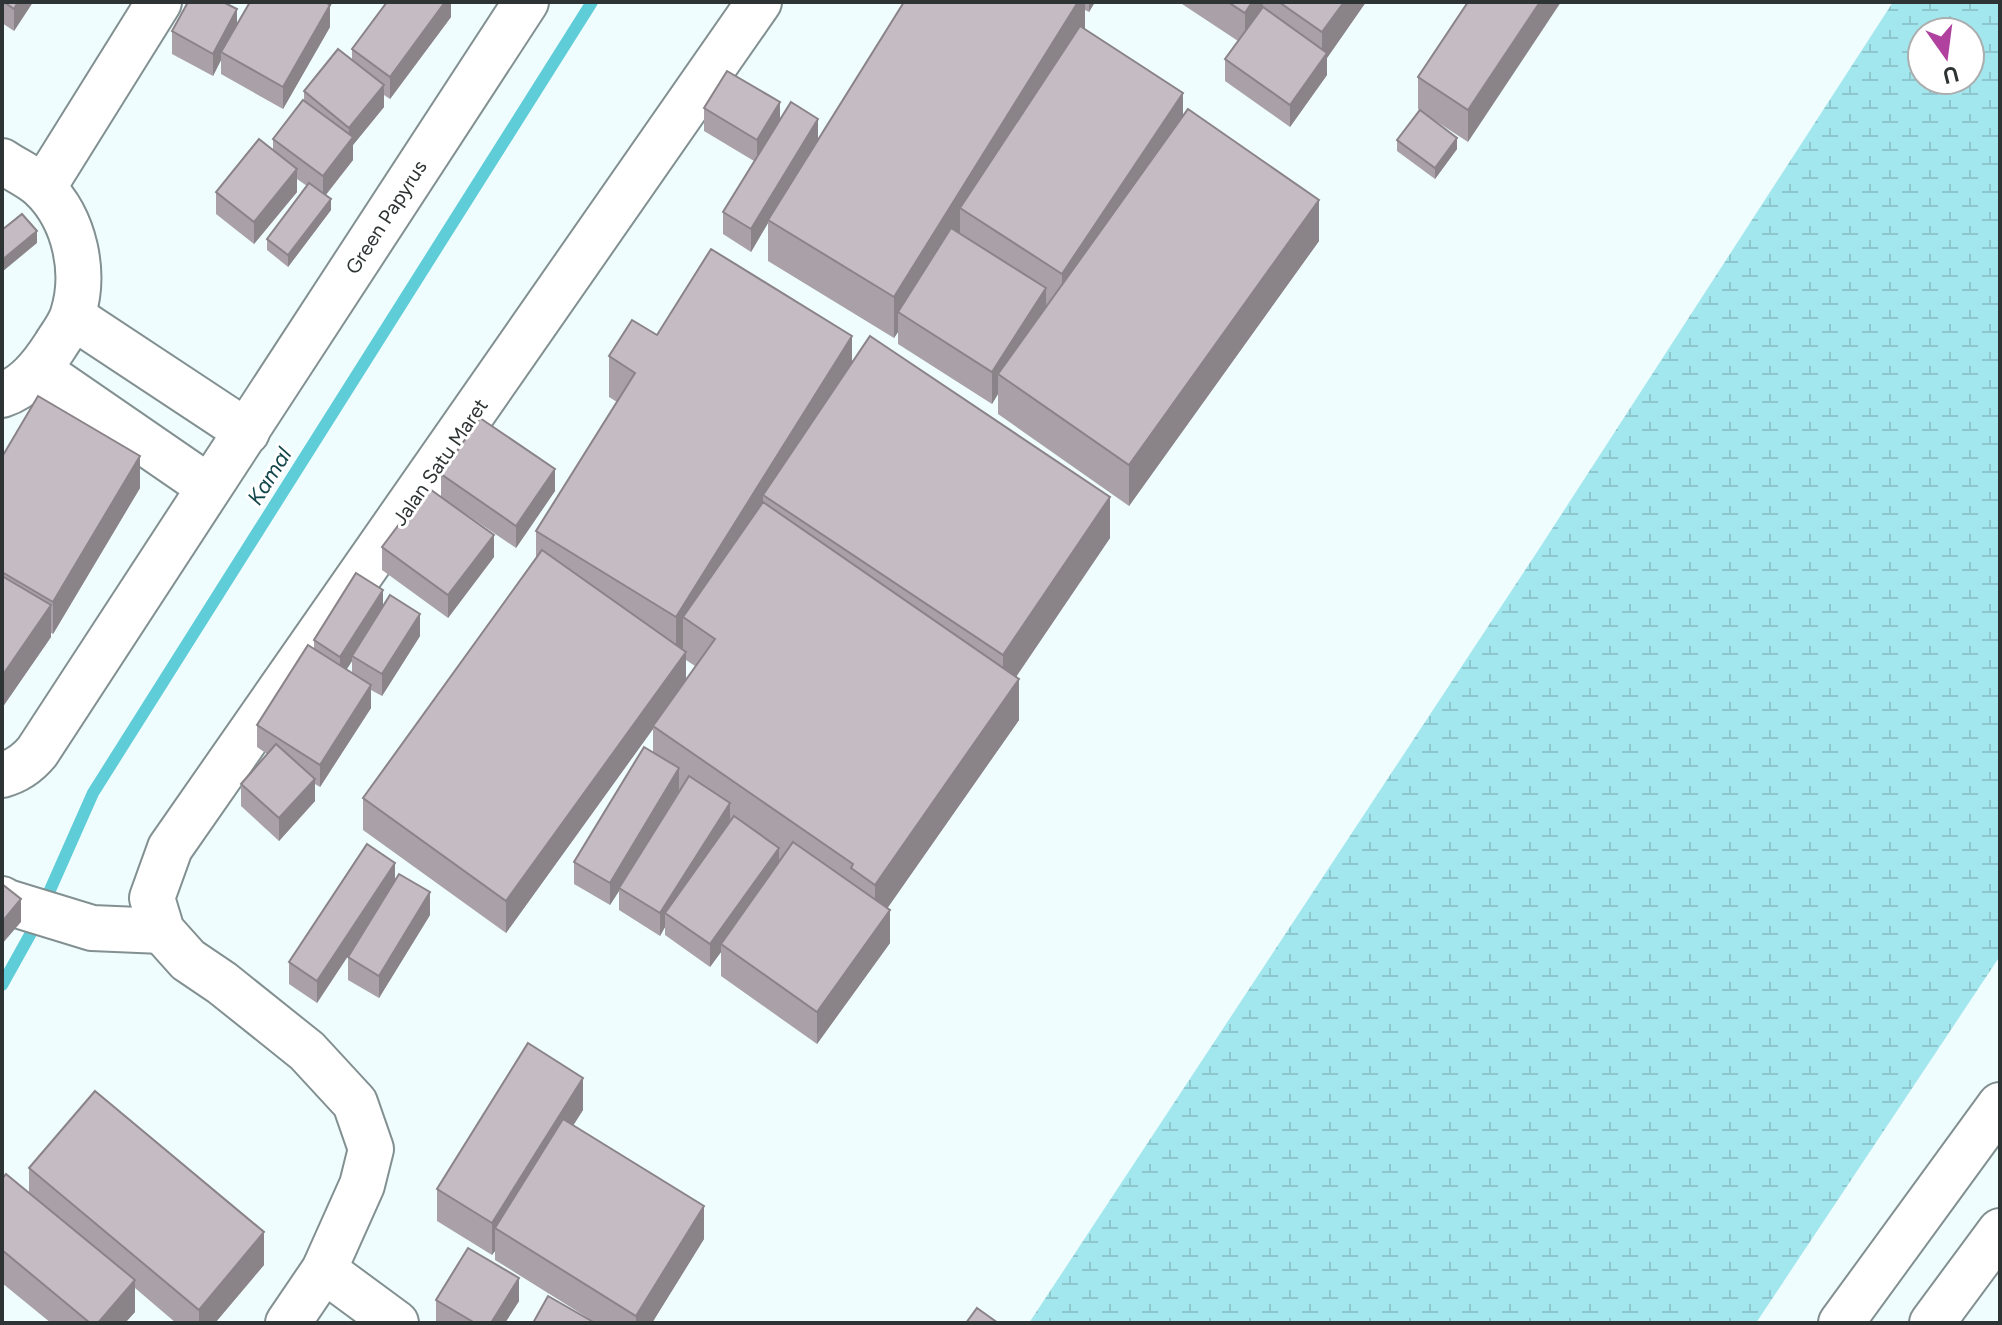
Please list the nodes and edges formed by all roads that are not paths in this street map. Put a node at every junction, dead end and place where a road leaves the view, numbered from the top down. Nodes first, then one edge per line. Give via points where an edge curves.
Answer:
1 (159, 2) edge
2 (526, 2) edge
3 (759, 2) edge
4 (2, 161) edge
5 (43, 188) junction
6 (73, 317) junction
7 (39, 370) junction
8 (2, 395) edge
9 (247, 432) junction
10 (209, 487) junction
11 (2, 775) edge
12 (4, 901) edge
13 (162, 931) junction
14 (2000, 1105) edge
15 (2000, 1231) edge
16 (324, 1270) junction
17 (288, 1323) edge
18 (396, 1323) edge
19 (1841, 1323) edge
20 (1932, 1323) edge

1 - 5 street
2 - 9 street, Green Papyrus
3 - 13 street, Jalan Satu Maret via 170,848 152,898
4 - 5 street
5 - 6 street via 63,215 76,248 79,282
6 - 7 street
6 - 9 street
7 - 8 street
7 - 10 street
9 - 10 street, Green Papyrus
10 - 11 street, Green Papyrus via 37,752 20,768
12 - 13 street via 92,928
13 - 16 street via 188,960 307,1051 355,1103 371,1149 362,1185
14 - 19 street
15 - 20 street
16 - 17 street
16 - 18 street

